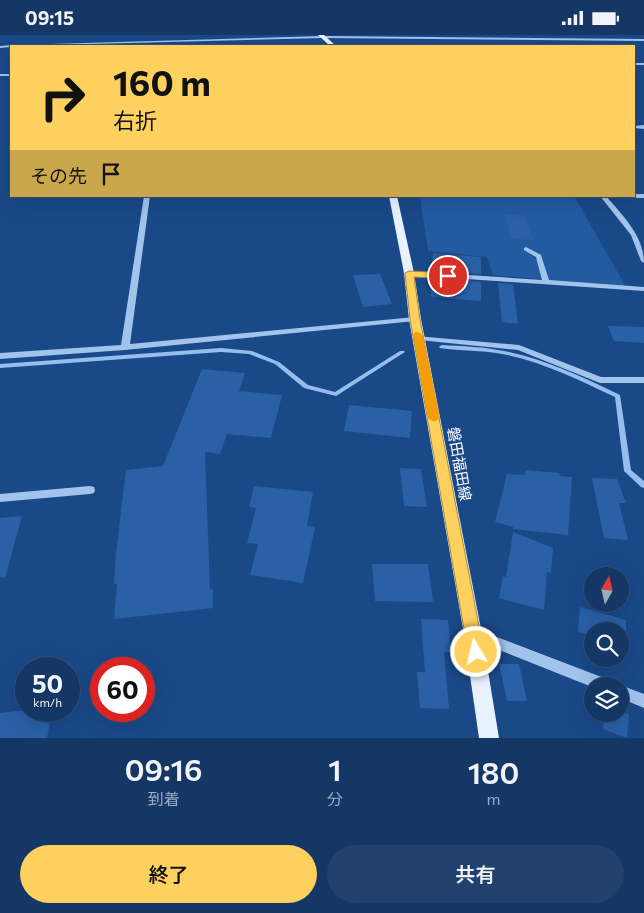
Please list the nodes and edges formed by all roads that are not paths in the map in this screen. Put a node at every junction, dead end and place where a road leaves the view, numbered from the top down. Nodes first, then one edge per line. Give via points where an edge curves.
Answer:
1 (171, 35) edge
2 (322, 36) edge
3 (499, 36) edge
4 (450, 37) junction
5 (644, 40) edge
6 (169, 44) edge
7 (92, 45) edge
8 (332, 45) edge
9 (454, 45) edge
10 (147, 197) edge
11 (393, 197) edge
12 (604, 197) edge
13 (526, 249) dead end
14 (644, 261) edge
15 (409, 273) junction
16 (546, 282) junction
17 (644, 289) edge
18 (415, 319) junction
19 (419, 338) junction
20 (126, 347) junction
21 (0, 356) edge
22 (644, 380) edge
23 (90, 490) dead end
24 (0, 498) edge
25 (474, 634) junction
26 (584, 677) edge
27 (629, 695) edge
28 (644, 701) edge
29 (489, 738) edge

1 - 6 street
2 - 4 street
2 - 6 street
2 - 8 main road
3 - 4 street
3 - 5 street
4 - 9 street
6 - 7 street
10 - 20 street
11 - 15 main road, 磐田福田線
12 - 14 street via 634,235
13 - 16 lane via 539,256
15 - 16 street
15 - 18 main road, 磐田福田線
16 - 17 street
18 - 19 main road, 磐田福田線
18 - 20 street
19 - 22 street via 519,348 600,380
19 - 25 main road, 磐田福田線
20 - 21 street
23 - 24 street
25 - 26 street
25 - 29 main road, 磐田福田線
27 - 28 street

